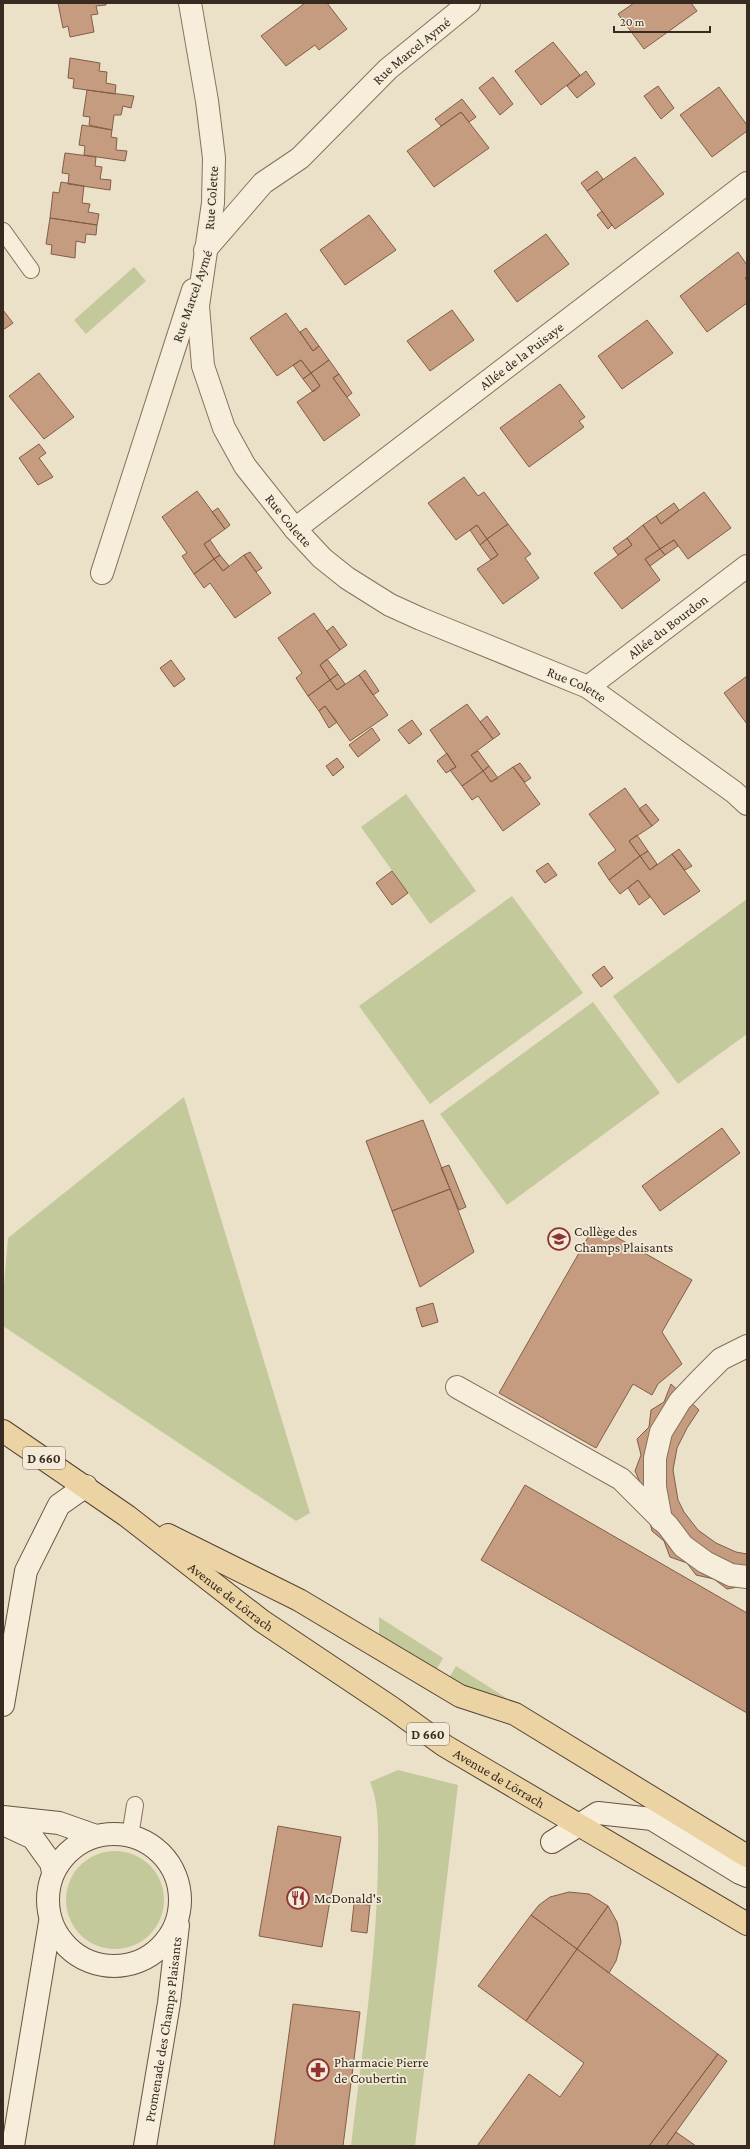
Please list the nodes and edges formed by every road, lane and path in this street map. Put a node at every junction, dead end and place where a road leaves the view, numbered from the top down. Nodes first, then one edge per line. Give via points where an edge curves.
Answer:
1 (190, 3) edge
2 (470, 3) edge
3 (747, 183) edge
4 (3, 231) edge
5 (206, 248) junction
6 (31, 270) dead end
7 (295, 529) junction
8 (747, 566) edge
9 (102, 573) dead end
10 (588, 687) junction
11 (747, 804) edge
12 (747, 1346) edge
13 (457, 1387) dead end
14 (3, 1431) edge
15 (86, 1486) junction
16 (127, 1516) junction
17 (661, 1520) junction
18 (747, 1576) edge
19 (3, 1705) edge
20 (135, 1805) dead end
21 (3, 1817) edge
22 (3, 1824) edge
23 (578, 1825) junction
24 (96, 1836) junction
25 (130, 1836) junction
26 (552, 1842) dead end
27 (747, 1856) edge
28 (53, 1872) junction
29 (747, 1876) edge
30 (180, 1912) junction
31 (50, 1922) junction
32 (747, 1924) edge
33 (13, 2146) edge
34 (145, 2146) edge

1 - 5 street, Rue Colette via 214,158 214,203
2 - 5 street, Rue Marcel Aymé via 388,69 300,158 263,183
3 - 7 street, Allée de la Puisaye
4 - 6 lane
5 - 7 street, Rue Colette via 198,306 203,366 224,428 245,466
5 - 9 street, Rue Marcel Aymé
7 - 10 street, Rue Colette via 322,558 346,578 390,605
8 - 10 street, Allée du Bourdon
10 - 11 street, Rue Colette
12 - 17 street via 721,1359 680,1401 661,1432 655,1465 655,1487
13 - 17 street via 621,1478
14 - 15 main road, Avenue de Lörrach / D 660
15 - 16 main road, Avenue de Lörrach / D 660
15 - 19 street via 59,1505 26,1571
16 - 23 main road, Avenue de Lörrach / D 660 via 262,1621 445,1746
16 - 27 main road, Avenue de Lörrach / D 660 via 299,1600 460,1696 515,1714
17 - 18 street via 683,1546 705,1562 731,1575
20 - 25 lane
21 - 24 street, Promenade des Champs Plaisants via 59,1823
22 - 28 street via 33,1838 51,1863
23 - 26 street
23 - 29 street via 598,1813 652,1819
23 - 32 main road, Avenue de Lörrach / D 660
24 - 25 street, Promenade des Champs Plaisants via 112,1833
24 - 28 street, Promenade des Champs Plaisants via 78,1844 64,1856
25 - 30 street, Promenade des Champs Plaisants via 148,1843 164,1856 175,1872 180,1892
28 - 31 street, Promenade des Champs Plaisants via 48,1888
30 - 31 street, Promenade des Champs Plaisants via 173,1932 159,1950 141,1962 119,1967 97,1965 77,1956 61,1941
30 - 34 street, Promenade des Champs Plaisants via 169,2002
31 - 33 street, Promenade des Champs Plaisants

